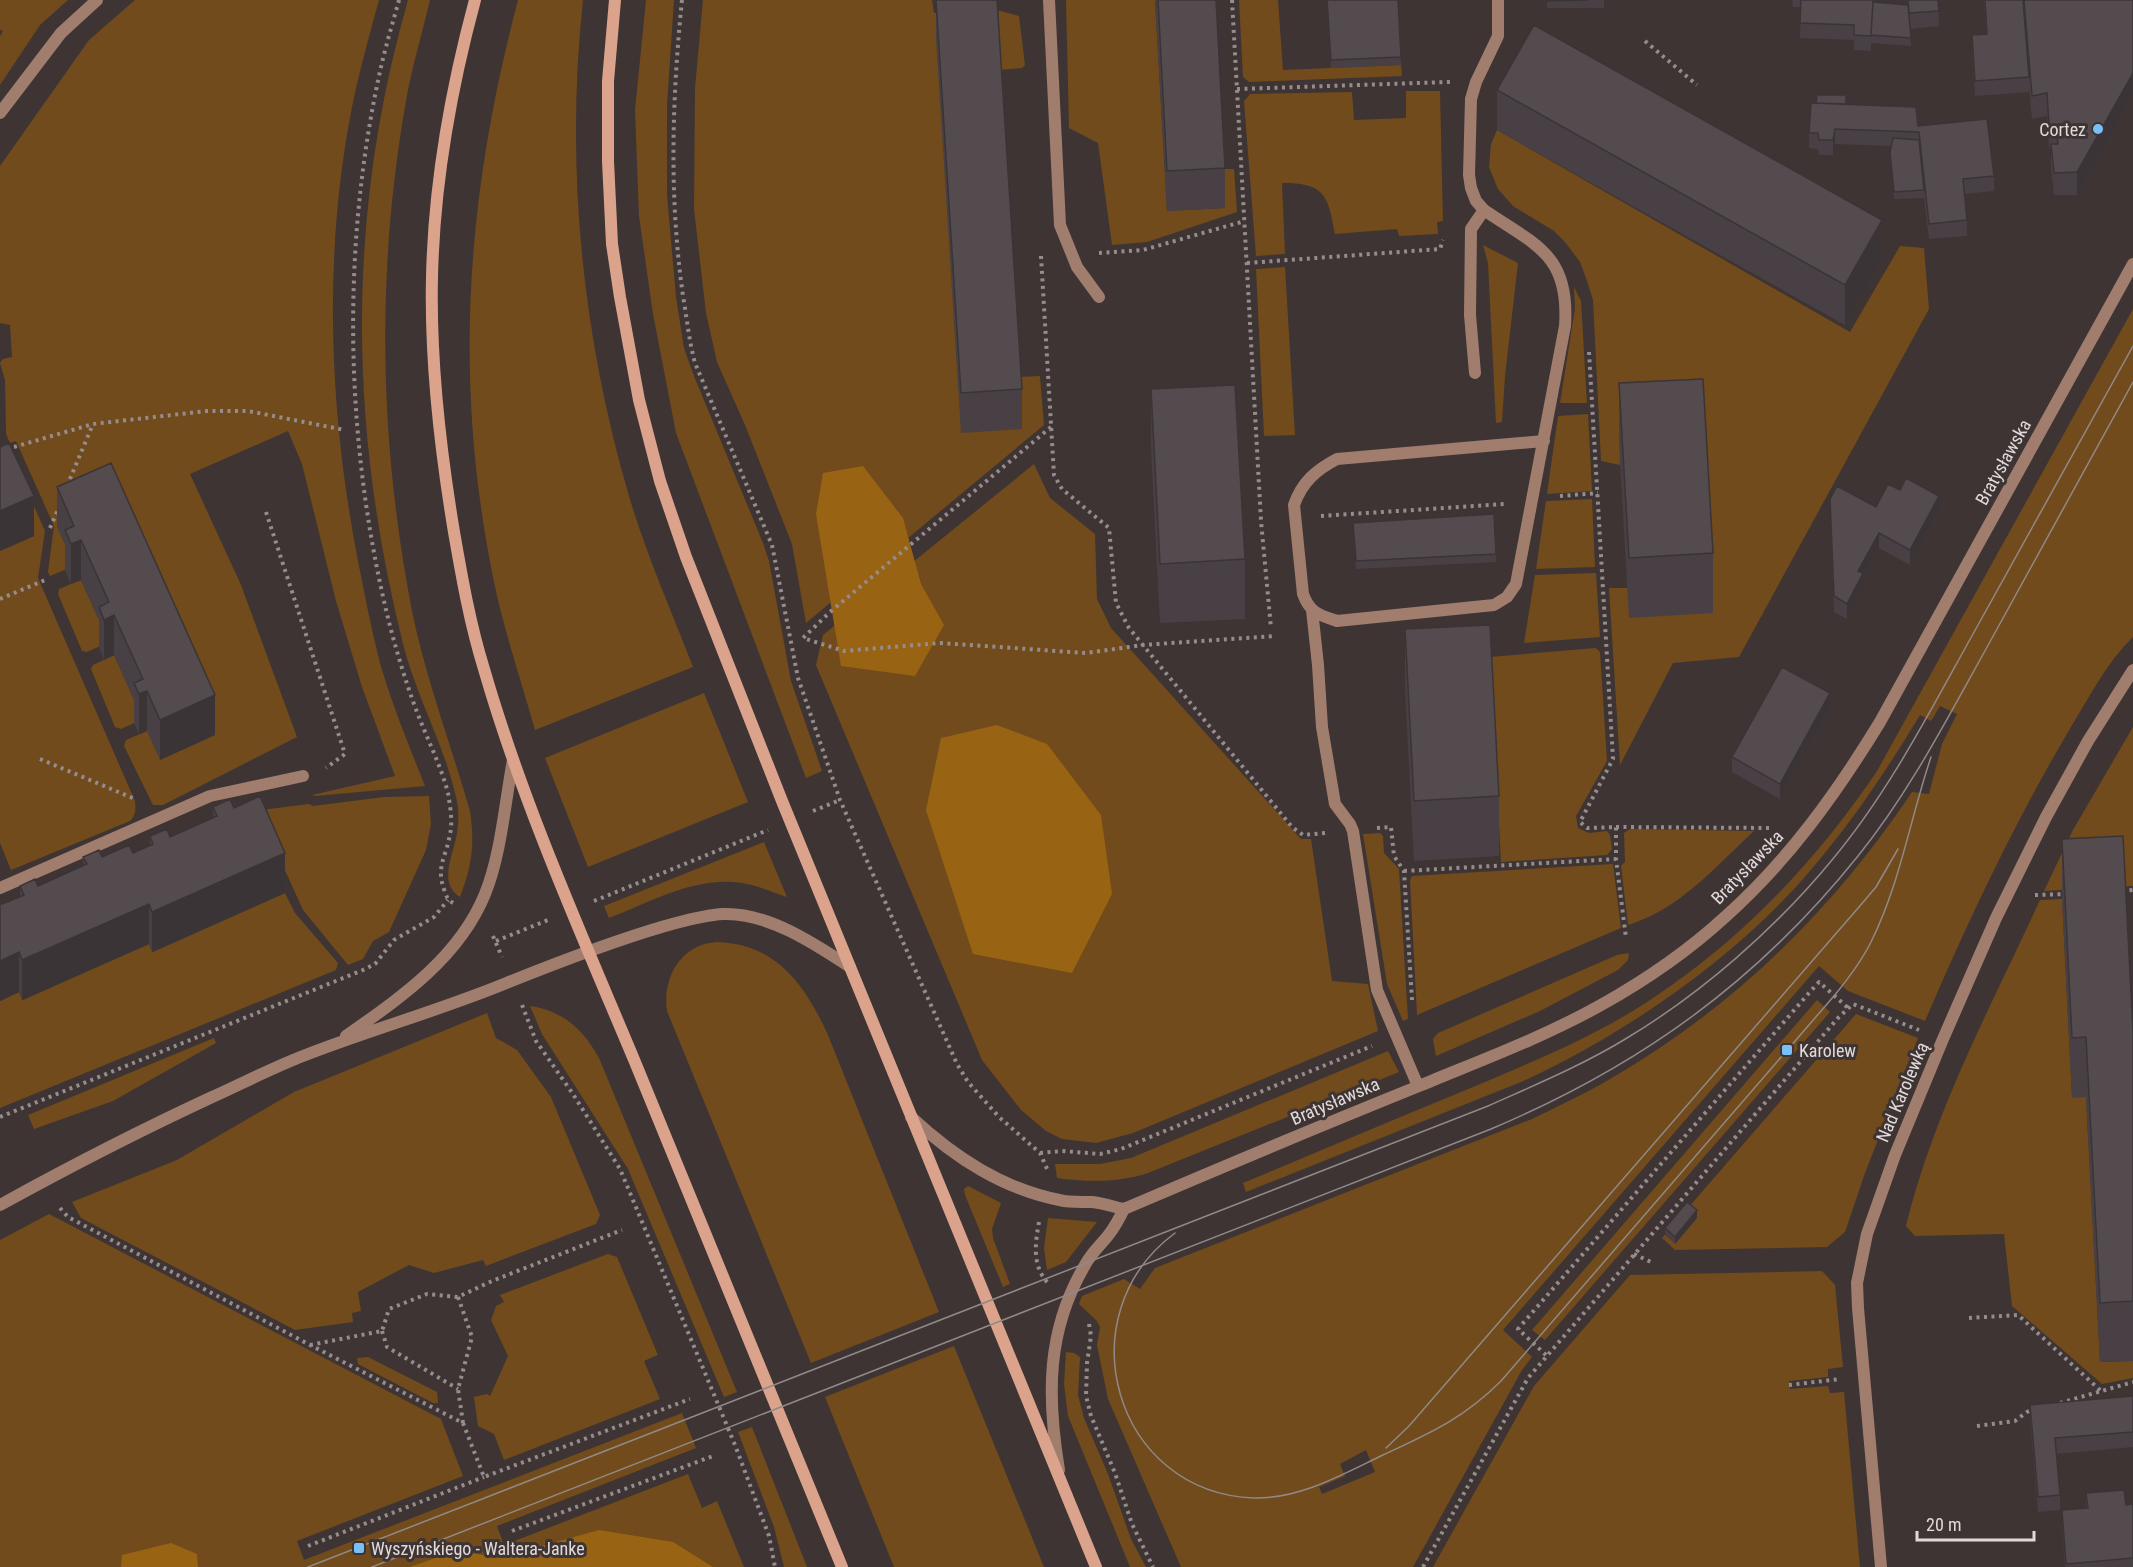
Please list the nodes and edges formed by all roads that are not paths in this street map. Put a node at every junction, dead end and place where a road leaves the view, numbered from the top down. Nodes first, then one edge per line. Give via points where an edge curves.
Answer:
1 (97, 0) edge
2 (475, 0) edge
3 (615, 0) edge
4 (1049, 0) edge
5 (1498, 0) edge
6 (0, 113) edge
7 (1484, 210) junction
8 (2133, 264) edge
9 (1099, 297) dead end
10 (1475, 373) dead end
11 (1544, 441) junction
12 (1312, 610) junction
13 (2133, 670) edge
14 (513, 760) junction
15 (303, 776) road end
16 (0, 888) edge
17 (589, 951) junction
18 (850, 967) junction
19 (335, 1043) junction
20 (1418, 1086) junction
21 (911, 1116) junction
22 (0, 1205) edge
23 (1124, 1209) junction
24 (1060, 1479) junction
25 (842, 1567) edge
26 (1096, 1567) edge
27 (1881, 1567) edge

1 - 6 street via 61,33
2 - 14 main road via 446,136 436,210 432,278 434,359 449,499 463,582 482,665
3 - 18 main road via 608,92 612,244 639,400 660,481 686,557
4 - 9 street via 1060,225 1077,267
5 - 7 street via 1498,36 1471,99 1469,175 1476,201
7 - 10 street via 1471,229 1470,315
7 - 11 street via 1545,252 1562,281 1565,326
8 - 20 street, Bratysławska via 1880,722 1847,777 1804,834 1724,918 1643,978 1572,1020
11 - 12 street via 1516,584 1507,597 1494,604 1337,621
11 - 12 street via 1337,459 1321,467 1299,491 1294,505 1303,594
12 - 20 street via 1322,727 1335,804 1353,831 1377,990
13 - 27 street, Nad Karolewką via 2046,817 1996,918 1943,1039 1867,1234 1857,1283
14 - 17 main road
14 - 19 street via 494,869 469,925 427,973
15 - 16 street via 210,795
17 - 18 street via 693,918 725,914 782,928
17 - 19 street via 415,1018
17 - 25 main road
18 - 21 main road
19 - 22 street via 160,1121
20 - 23 street, Bratysławska
21 - 23 street via 957,1156 1018,1188 1066,1201
21 - 24 main road
23 - 24 street via 1086,1263 1067,1304 1055,1347 1050,1409
24 - 26 main road

